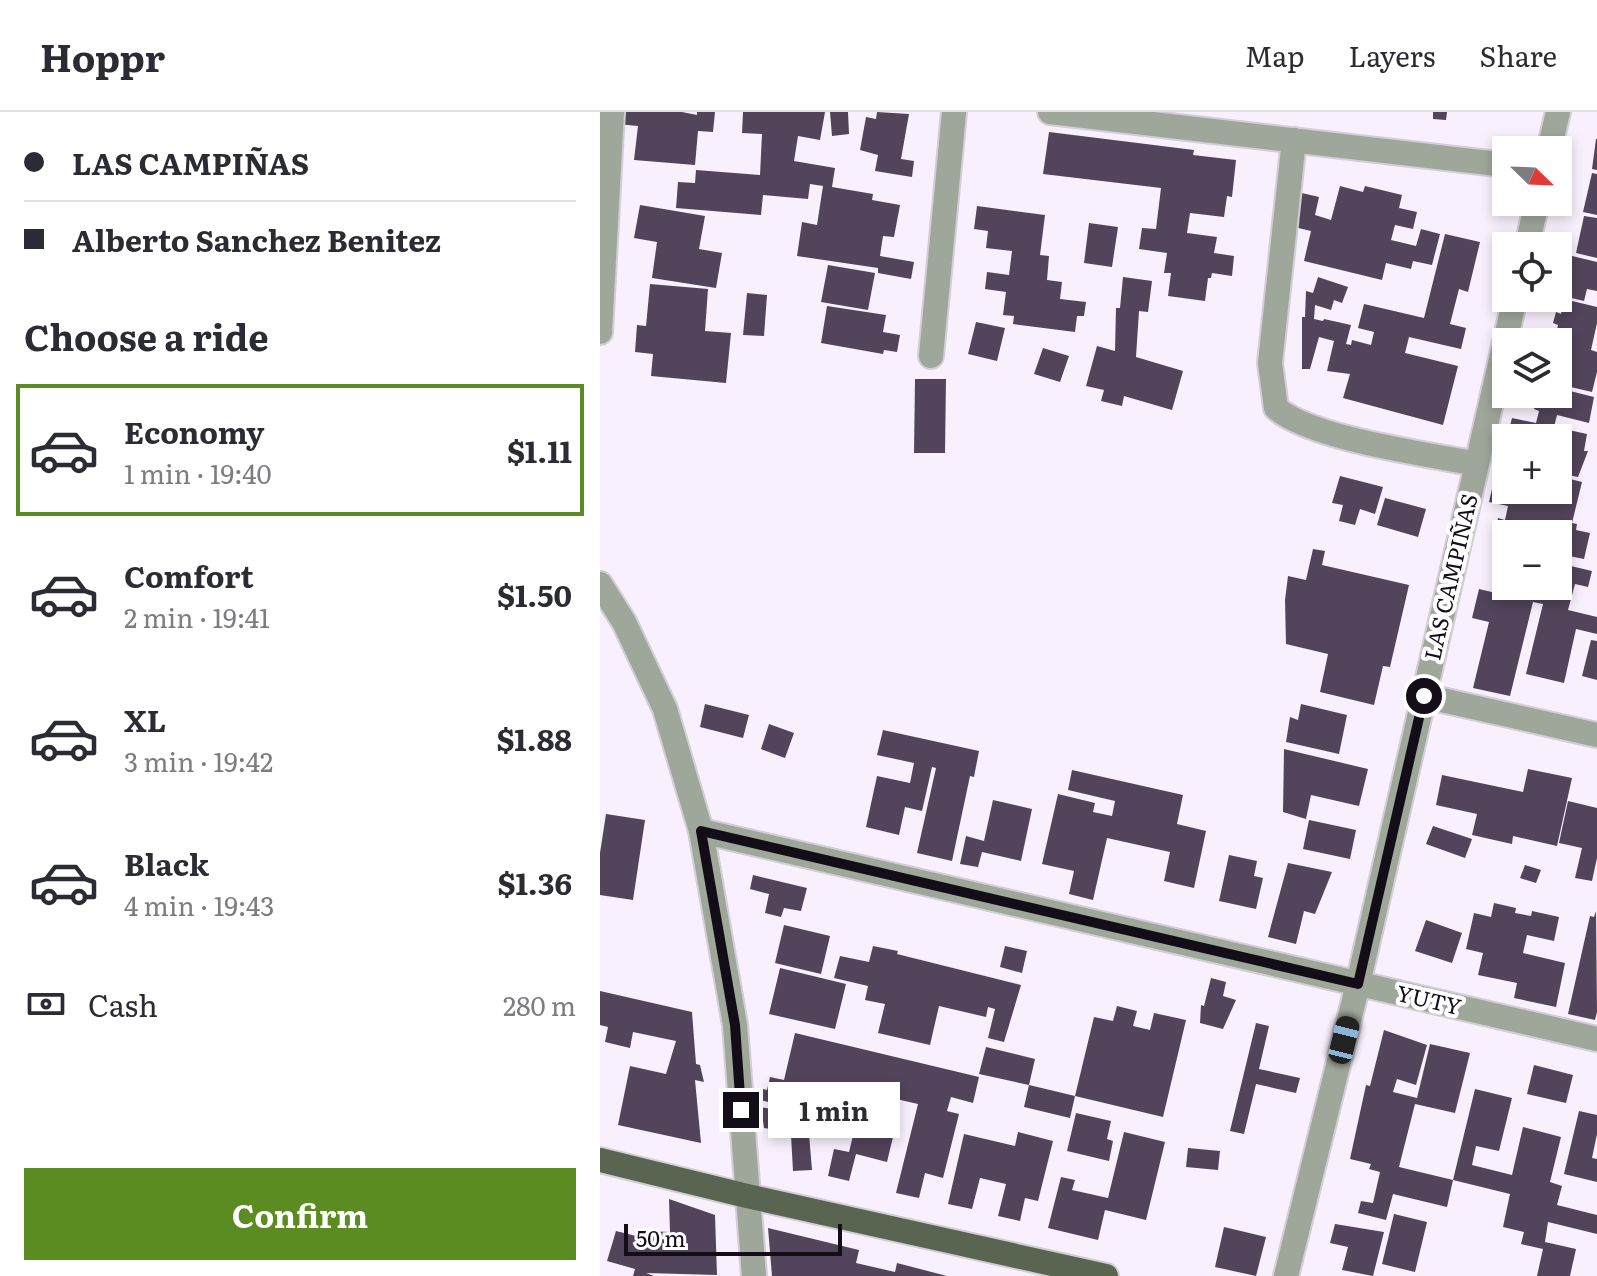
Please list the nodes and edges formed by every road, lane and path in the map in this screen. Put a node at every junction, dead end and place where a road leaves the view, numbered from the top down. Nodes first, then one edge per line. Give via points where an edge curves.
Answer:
1 (612, 112) edge
2 (954, 112) edge
3 (1050, 112) edge
4 (1558, 112) edge
5 (1552, 136) edge
6 (1294, 140) junction
7 (1492, 163) edge
8 (1512, 312) edge
9 (600, 332) edge
10 (931, 356) dead end
11 (1477, 464) junction
12 (600, 584) edge
13 (1424, 696) junction
14 (1597, 735) edge
15 (701, 831) junction
16 (1358, 984) junction
17 (1597, 1039) edge
18 (600, 1160) edge
19 (747, 1196) junction
20 (754, 1276) edge
21 (1106, 1276) edge
22 (1286, 1276) edge

1 - 9 street
2 - 10 street
3 - 6 street
4 - 5 street
6 - 7 street
6 - 11 street via 1270,363 1276,408 1322,431
8 - 11 street, LAS CAMPIÑAS
11 - 13 street, LAS CAMPIÑAS
12 - 15 street via 665,709
13 - 14 street
13 - 16 street, LAS CAMPIÑAS
15 - 16 street, YUTY
15 - 19 street via 735,1025
16 - 17 street, YUTY
16 - 22 street, LAS CAMPIÑAS
18 - 19 main road
19 - 20 street
19 - 21 main road

